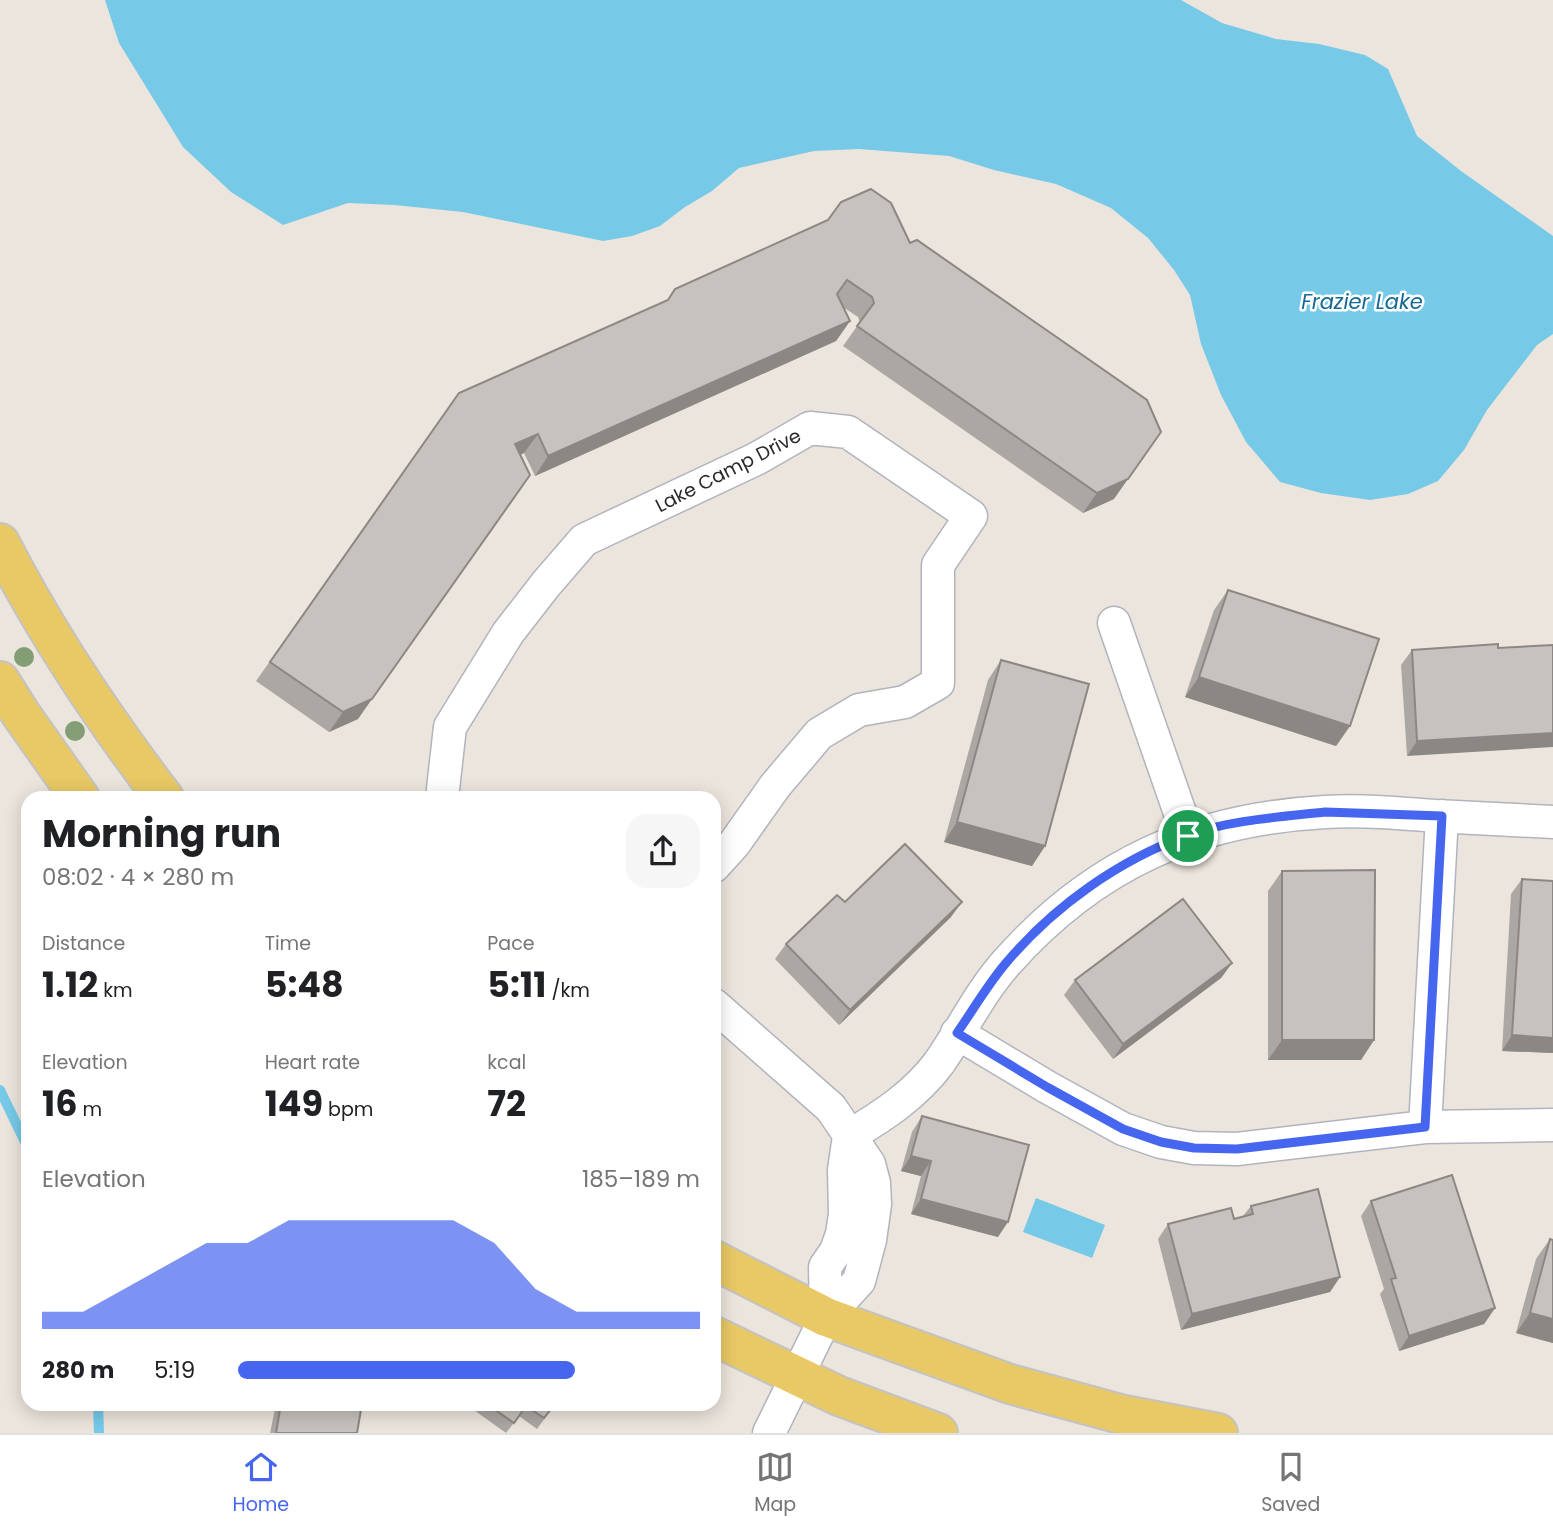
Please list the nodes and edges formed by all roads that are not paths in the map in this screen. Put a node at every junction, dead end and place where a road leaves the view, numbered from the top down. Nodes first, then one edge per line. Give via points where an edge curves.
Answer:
1 (0, 543) edge
2 (1114, 623) dead end
3 (0, 681) edge
4 (75, 791) edge
5 (159, 791) edge
6 (443, 791) edge
7 (1442, 816) junction
8 (1553, 822) edge
9 (1188, 836) junction
10 (721, 858) edge
11 (721, 1011) edge
12 (957, 1033) junction
13 (1553, 1125) edge
14 (1425, 1127) junction
15 (849, 1136) junction
16 (721, 1263) edge
17 (826, 1317) junction
18 (721, 1339) edge
19 (796, 1376) junction
20 (769, 1433) edge
21 (939, 1433) edge
22 (1218, 1433) edge

1 - 5 main road via 124,747
2 - 9 street
3 - 4 main road
6 - 10 street, Lake Camp Drive via 450,727 508,633 584,540 756,459 810,428 848,432 971,516 938,565 938,683 905,702 859,710 819,734
7 - 8 street
7 - 9 street via 1325,812 1275,817
7 - 14 street
9 - 12 street via 1127,863 1058,911 1006,963
11 - 15 street via 831,1108
12 - 14 street via 1123,1129 1161,1142 1237,1149
12 - 15 street via 938,1063 896,1107
13 - 14 street
15 - 17 street via 869,1164 875,1204 859,1281
16 - 17 main road
17 - 19 street
17 - 22 main road via 1010,1384 1124,1415
18 - 19 main road
19 - 20 street
19 - 21 main road

